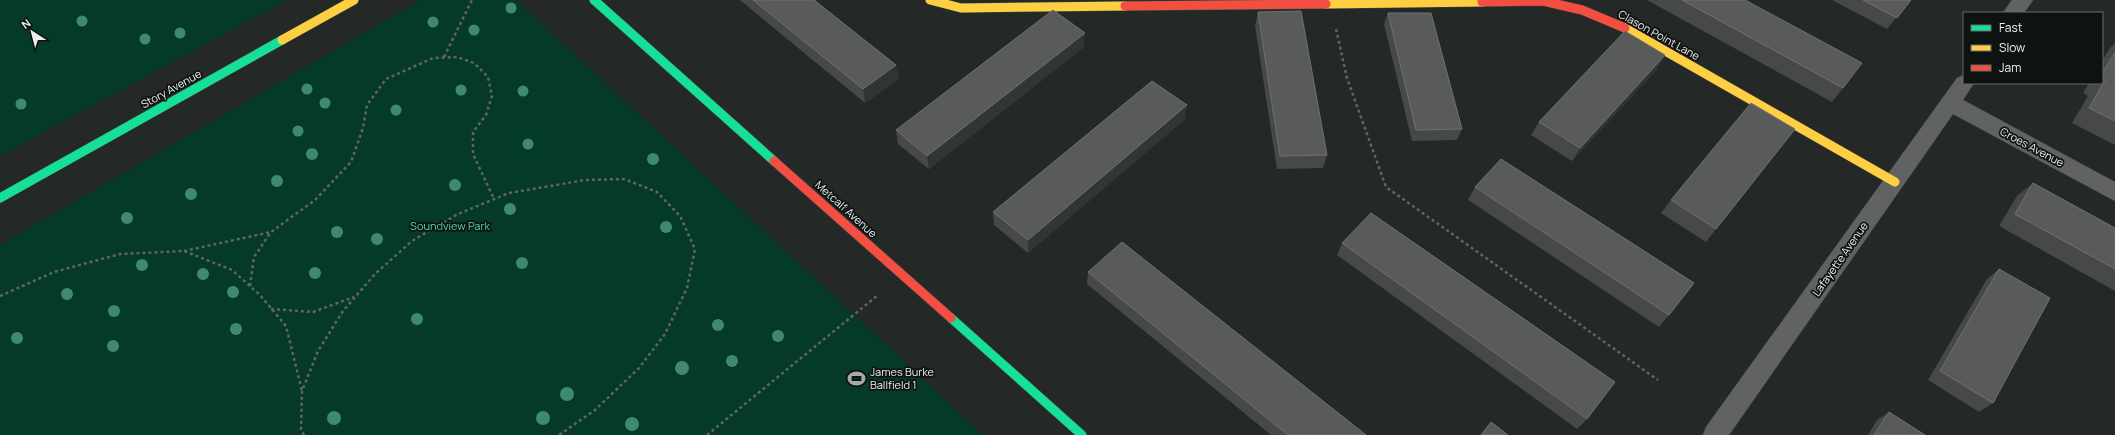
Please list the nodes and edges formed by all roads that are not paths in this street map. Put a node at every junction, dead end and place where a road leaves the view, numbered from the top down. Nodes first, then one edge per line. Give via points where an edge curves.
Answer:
1 (354, 0) edge
2 (594, 0) edge
3 (930, 0) edge
4 (2023, 0) edge
5 (2014, 12) edge
6 (1963, 84) edge
7 (1950, 103) junction
8 (1895, 182) junction
9 (2115, 192) edge
10 (0, 198) edge
11 (1082, 435) edge
12 (1716, 435) edge

1 - 10 street, Story Avenue
2 - 11 street, Metcalf Avenue
3 - 8 street, Clason Point Lane via 961,8 1543,1 1582,10 1616,23
4 - 5 street
6 - 7 street, Lafayette Avenue
7 - 8 street, Lafayette Avenue
7 - 9 street, Croes Avenue
8 - 12 street, Lafayette Avenue

